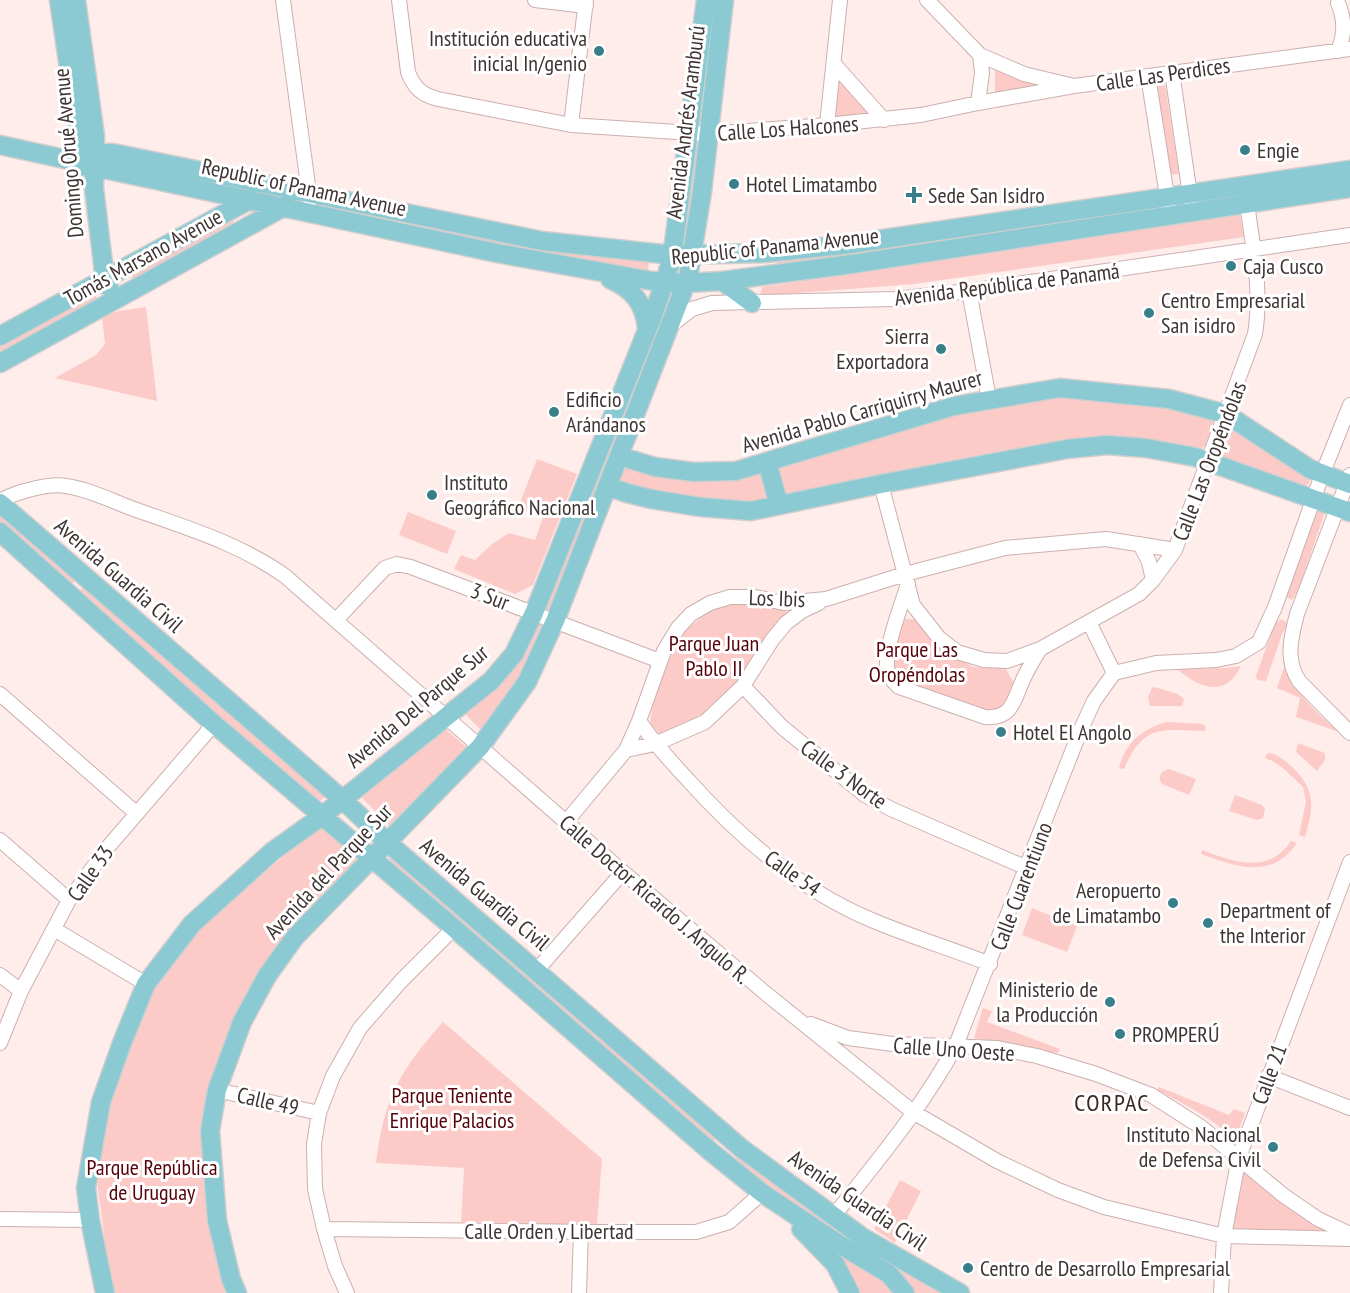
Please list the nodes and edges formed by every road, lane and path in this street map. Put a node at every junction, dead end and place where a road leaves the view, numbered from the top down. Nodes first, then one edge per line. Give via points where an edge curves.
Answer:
1 (59, 0) edge
2 (76, 0) edge
3 (284, 0) edge
4 (399, 0) edge
5 (535, 0) edge
6 (706, 0) edge
7 (724, 0) edge
8 (840, 0) edge
9 (927, 0) edge
10 (586, 3) edge
11 (1340, 4) edge
12 (1344, 50) edge
13 (980, 55) junction
14 (834, 64) junction
15 (1172, 72) junction
16 (1148, 76) junction
17 (1074, 86) junction
18 (978, 103) junction
19 (884, 120) junction
20 (571, 125) junction
21 (827, 125) junction
22 (688, 134) junction
23 (707, 134) junction
24 (0, 145) edge
25 (85, 160) junction
26 (1350, 170) edge
27 (276, 185) junction
28 (1350, 188) edge
29 (194, 189) junction
30 (309, 192) junction
31 (1190, 194) junction
32 (1167, 197) junction
33 (680, 198) junction
34 (249, 200) junction
35 (700, 200) junction
36 (1247, 204) junction
37 (283, 207) junction
38 (312, 213) junction
39 (1193, 213) junction
40 (1170, 215) junction
41 (201, 225) junction
42 (1350, 235) edge
43 (1254, 250) junction
44 (765, 253) junction
45 (672, 255) junction
46 (693, 255) junction
47 (591, 271) junction
48 (766, 276) junction
49 (105, 278) junction
50 (722, 280) junction
51 (665, 283) junction
52 (686, 283) junction
53 (969, 291) junction
54 (114, 300) junction
55 (752, 303) junction
56 (649, 326) junction
57 (668, 328) junction
58 (0, 336) edge
59 (0, 363) edge
60 (989, 399) junction
61 (1350, 405) edge
62 (1226, 414) junction
63 (619, 456) junction
64 (1208, 461) junction
65 (767, 462) junction
66 (1322, 475) junction
67 (1349, 480) edge
68 (881, 484) junction
69 (607, 486) junction
70 (1314, 498) junction
71 (0, 502) edge
72 (779, 506) junction
73 (1343, 510) edge
74 (0, 532) edge
75 (1140, 544) junction
76 (1175, 549) junction
77 (82, 574) junction
78 (906, 579) junction
79 (1153, 580) junction
80 (69, 592) junction
81 (826, 599) junction
82 (784, 603) junction
83 (1275, 607) junction
84 (534, 613) junction
85 (1297, 614) junction
86 (336, 620) junction
87 (555, 621) junction
88 (1089, 622) junction
89 (786, 623) junction
90 (1040, 649) junction
91 (660, 661) junction
92 (1007, 661) junction
93 (1114, 673) junction
94 (1022, 681) junction
95 (743, 686) junction
96 (0, 694) edge
97 (446, 717) junction
98 (639, 721) junction
99 (214, 724) junction
100 (1350, 733) edge
101 (655, 744) junction
102 (480, 747) junction
103 (626, 750) junction
104 (342, 799) junction
105 (136, 813) junction
106 (322, 816) junction
107 (566, 822) junction
108 (0, 840) edge
109 (387, 842) junction
110 (372, 858) junction
111 (1350, 862) edge
112 (1027, 868) junction
113 (623, 872) junction
114 (69, 900) junction
115 (454, 928) junction
116 (54, 929) junction
117 (990, 964) junction
118 (537, 970) junction
119 (0, 975) edge
120 (146, 984) junction
121 (21, 991) junction
122 (798, 1019) junction
123 (0, 1043) edge
124 (956, 1045) junction
125 (1268, 1076) junction
126 (217, 1090) junction
127 (1350, 1108) edge
128 (913, 1112) junction
129 (319, 1113) junction
130 (722, 1130) junction
131 (707, 1148) junction
132 (741, 1148) junction
133 (1239, 1157) junction
134 (729, 1166) junction
135 (762, 1193) junction
136 (833, 1217) junction
137 (0, 1219) edge
138 (90, 1220) junction
139 (324, 1229) junction
140 (581, 1232) junction
141 (1224, 1236) junction
142 (1350, 1237) edge
143 (105, 1293) edge
144 (237, 1293) edge
145 (347, 1293) edge
146 (579, 1293) edge
147 (850, 1293) edge
148 (905, 1293) edge
149 (960, 1293) edge
150 (1221, 1293) edge

1 - 25 main road
2 - 25 main road, Domingo Orué Avenue
3 - 30 street
4 - 20 street, Calle Los Halcones via 408,72 419,91 438,99
5 - 10 street
6 - 22 main road, Avenida Andrés Aramburú
7 - 23 main road, Avenida Andrés Aramburú
8 - 14 street
9 - 13 street, Calle Las Perdices
10 - 20 street
11 - 12 street
12 - 15 street, Calle Las Perdices
13 - 17 street, Calle Las Perdices via 1024,74
13 - 18 street
14 - 19 street
14 - 21 street
15 - 16 street, Calle Las Perdices
15 - 31 street
16 - 17 street, Calle Las Perdices
16 - 32 street
17 - 18 street, Calle Los Halcones
18 - 19 street, Calle Los Halcones
19 - 21 street, Calle Los Halcones
20 - 22 street, Calle Los Halcones
21 - 23 street, Calle Los Halcones
22 - 23 street, Calle Los Halcones
22 - 33 main road, Avenida Andrés Aramburú
23 - 35 main road, Avenida Andrés Aramburú
24 - 25 main road, Republic of Panama Avenue
25 - 27 main road, Republic of Panama Avenue via 113,153
25 - 29 main road, Republic of Panama Avenue
25 - 49 main road, Domingo Orué Avenue via 94,188
26 - 31 main road, Republic of Panama Avenue
27 - 30 main road, Republic of Panama Avenue
27 - 34 main road, Tomás Marsano Avenue
28 - 36 main road, Republic of Panama Avenue
29 - 34 main road, Republic of Panama Avenue
29 - 41 main road via 205,205
30 - 37 main road, Tomás Marsano Avenue
30 - 38 street
30 - 45 main road, Republic of Panama Avenue via 542,241
31 - 32 main road, Republic of Panama Avenue
31 - 39 street
32 - 40 street
32 - 44 main road, Republic of Panama Avenue via 926,234
33 - 35 main road
33 - 45 main road, Avenida Andrés Aramburú
34 - 37 main road, Republic of Panama Avenue
34 - 41 main road, Tomás Marsano Avenue
35 - 46 main road, Avenida Andrés Aramburú
36 - 39 main road, Republic of Panama Avenue
36 - 43 street, Calle Las Oropéndolas
37 - 38 main road, Republic of Panama Avenue
37 - 54 main road, Tomás Marsano Avenue
38 - 47 main road, Republic of Panama Avenue
39 - 40 main road, Republic of Panama Avenue
40 - 48 main road, Republic of Panama Avenue
41 - 49 main road, Tomás Marsano Avenue
42 - 43 street, Avenida República de Panamá
43 - 53 street, Avenida República de Panamá
43 - 62 street, Calle Las Oropéndolas via 1258,316 1255,334
44 - 46 main road, Republic of Panama Avenue
44 - 48 main road
45 - 46 main road, Republic of Panama Avenue
45 - 51 main road, Avenida Andrés Aramburú
46 - 52 main road, Avenida Andrés Aramburú
47 - 51 main road, Republic of Panama Avenue
47 - 56 main road via 633,293
48 - 50 main road, Republic of Panama Avenue
49 - 54 main road, Domingo Orué Avenue
49 - 58 main road, Tomás Marsano Avenue
50 - 52 main road, Republic of Panama Avenue
50 - 55 main road
51 - 52 main road, Republic of Panama Avenue
51 - 56 main road, Avenida Andrés Aramburú
52 - 57 main road, Avenida Andrés Aramburú
53 - 55 street, Avenida República de Panamá via 895,299
53 - 60 street
54 - 59 main road, Tomás Marsano Avenue
55 - 57 street, Avenida República de Panamá via 701,306
56 - 57 main road via 655,319 662,319
56 - 84 main road, Avenida Andrés Aramburú
57 - 63 main road, Avenida Andrés Aramburú
60 - 62 main road, Avenida Pablo Carriquirry Maurer via 1060,388 1169,399
60 - 65 main road, Avenida Pablo Carriquirry Maurer via 911,417
61 - 66 street
62 - 64 street, Calle Las Oropéndolas
62 - 66 main road, Avenida Pablo Carriquirry Maurer
63 - 65 main road, Avenida Pablo Carriquirry Maurer via 694,472 736,471
63 - 69 main road, Avenida Andrés Aramburú
64 - 68 main road via 1146,448 1107,445
64 - 70 main road
64 - 76 street, Calle Las Oropéndolas
65 - 72 main road
66 - 67 main road, Avenida Pablo Carriquirry Maurer
66 - 70 street
67 - 73 street
68 - 72 main road
68 - 78 street, Calle Las Oropéndolas
69 - 72 main road via 627,494 711,508 751,511
69 - 87 main road, Avenida Andrés Aramburú
70 - 73 main road
70 - 83 street
71 - 77 main road, Avenida Guardia Civil
71 - 86 street, Calle Doctor Ricardo J. Angulo R. via 28,490 64,485 84,491 219,539 267,563
73 - 85 street
74 - 80 main road, Avenida Guardia Civil
75 - 76 street, Los Ibis
75 - 78 street, Los Ibis via 1106,539 1005,548
75 - 79 street
76 - 79 street, Calle Las Oropéndolas
77 - 80 main road via 80,586
77 - 104 main road, Avenida Guardia Civil
78 - 81 street, Los Ibis
78 - 92 street, Calle Las Oropéndolas via 913,605 948,645 984,660
78 - 94 street, Calle Las Oropéndolas via 889,651 887,667 892,681 910,691 995,718 1007,713
79 - 88 street, Calle Las Oropéndolas via 1130,600
80 - 99 main road, Avenida Guardia Civil
81 - 82 street, Los Ibis
81 - 89 street
82 - 89 street via 788,607
82 - 91 street, Los Ibis via 755,597 730,597 710,603 691,614 678,628
83 - 85 street
83 - 93 street via 1259,642 1236,656 1156,663
84 - 86 street, 3 Sur via 397,564 385,568
84 - 87 street, 3 Sur
84 - 97 main road, Avenida Del Parque Sur via 514,654 491,681
85 - 100 street via 1290,651 1293,673
86 - 97 street, Calle Doctor Ricardo J. Angulo R.
87 - 91 street, 3 Sur
87 - 102 main road, Avenida del Parque Sur via 527,682
88 - 90 street, Calle Las Oropéndolas
88 - 93 street
89 - 95 street
90 - 92 street, Calle Las Oropéndolas
90 - 94 street, Calle Las Oropéndolas
91 - 98 street, Los Ibis
92 - 94 street
93 - 112 street, Calle Cuarentiuno via 1094,701
95 - 101 street via 705,722
95 - 112 street, Calle 3 Norte via 782,727 865,795
96 - 105 street
97 - 102 street, Calle Doctor Ricardo J. Angulo R.
97 - 104 main road, Avenida Del Parque Sur
98 - 101 street, Calle 54
98 - 103 street, Los Ibis
99 - 105 street, Calle 33
99 - 106 main road, Avenida Guardia Civil
101 - 103 street
101 - 117 street, Calle 54 via 736,831 799,882 872,921
102 - 107 street, Calle Doctor Ricardo J. Angulo R.
102 - 109 main road, Avenida del Parque Sur
103 - 107 street, Los Ibis
104 - 106 main road, Avenida del Parque Sur
104 - 109 main road, Avenida Guardia Civil
105 - 114 street, Calle 33
106 - 110 main road, Avenida Guardia Civil
106 - 120 main road, Avenida del Parque Sur via 273,851 192,924
107 - 113 street, Calle Doctor Ricardo J. Angulo R.
108 - 114 street
109 - 110 main road, Avenida del Parque Sur
109 - 118 main road, Avenida Guardia Civil
110 - 115 main road, Avenida Guardia Civil
110 - 126 main road, Avenida del Parque Sur via 295,937 267,976 242,1022
111 - 125 street, Calle 21
112 - 117 street, Calle Cuarentiuno
113 - 118 street
113 - 122 street, Calle Doctor Ricardo J. Angulo R.
114 - 116 street, Calle 33
115 - 129 street via 360,1028 333,1076
115 - 131 main road, Avenida Guardia Civil
116 - 120 street
116 - 121 street, Calle 33
117 - 124 street, Calle Cuarentiuno
118 - 130 main road, Avenida Guardia Civil
119 - 121 street
120 - 138 main road, Avenida del Parque Sur via 101,1102 86,1188
121 - 123 street, Calle 33
122 - 124 street, Calle Uno Oeste via 848,1038 892,1044
122 - 128 street, Calle Doctor Ricardo J. Angulo R.
124 - 128 street, Calle Cuarentiuno via 943,1071
124 - 133 street, Calle Uno Oeste via 1037,1056 1150,1095
125 - 127 street
125 - 133 street, Calle 21
126 - 129 street, Calle 49
126 - 144 main road, Avenida del Parque Sur via 210,1131 217,1220
128 - 136 street, Calle Cuarentiuno
128 - 141 street, Calle Doctor Ricardo J. Angulo R. via 997,1161 1064,1192 1104,1207
129 - 139 street via 314,1144 315,1190
130 - 131 main road via 719,1145
130 - 132 main road, Avenida Guardia Civil
131 - 134 main road, Avenida Guardia Civil
132 - 134 main road via 726,1157 724,1162
132 - 136 main road, Avenida Guardia Civil
133 - 141 street, Calle 21
133 - 142 street, Calle Uno Oeste via 1282,1195
134 - 135 main road, Avenida Guardia Civil
135 - 140 street, Calle Orden y Libertad via 729,1222 696,1232
135 - 147 main road via 825,1251
135 - 148 main road, Avenida Guardia Civil via 889,1274
136 - 149 main road, Avenida Guardia Civil
137 - 138 street
138 - 143 main road, Avenida del Parque Sur
139 - 140 street, Calle Orden y Libertad
139 - 145 street
140 - 146 street
141 - 142 street, Calle Doctor Ricardo J. Angulo R.
141 - 150 street, Calle 21

